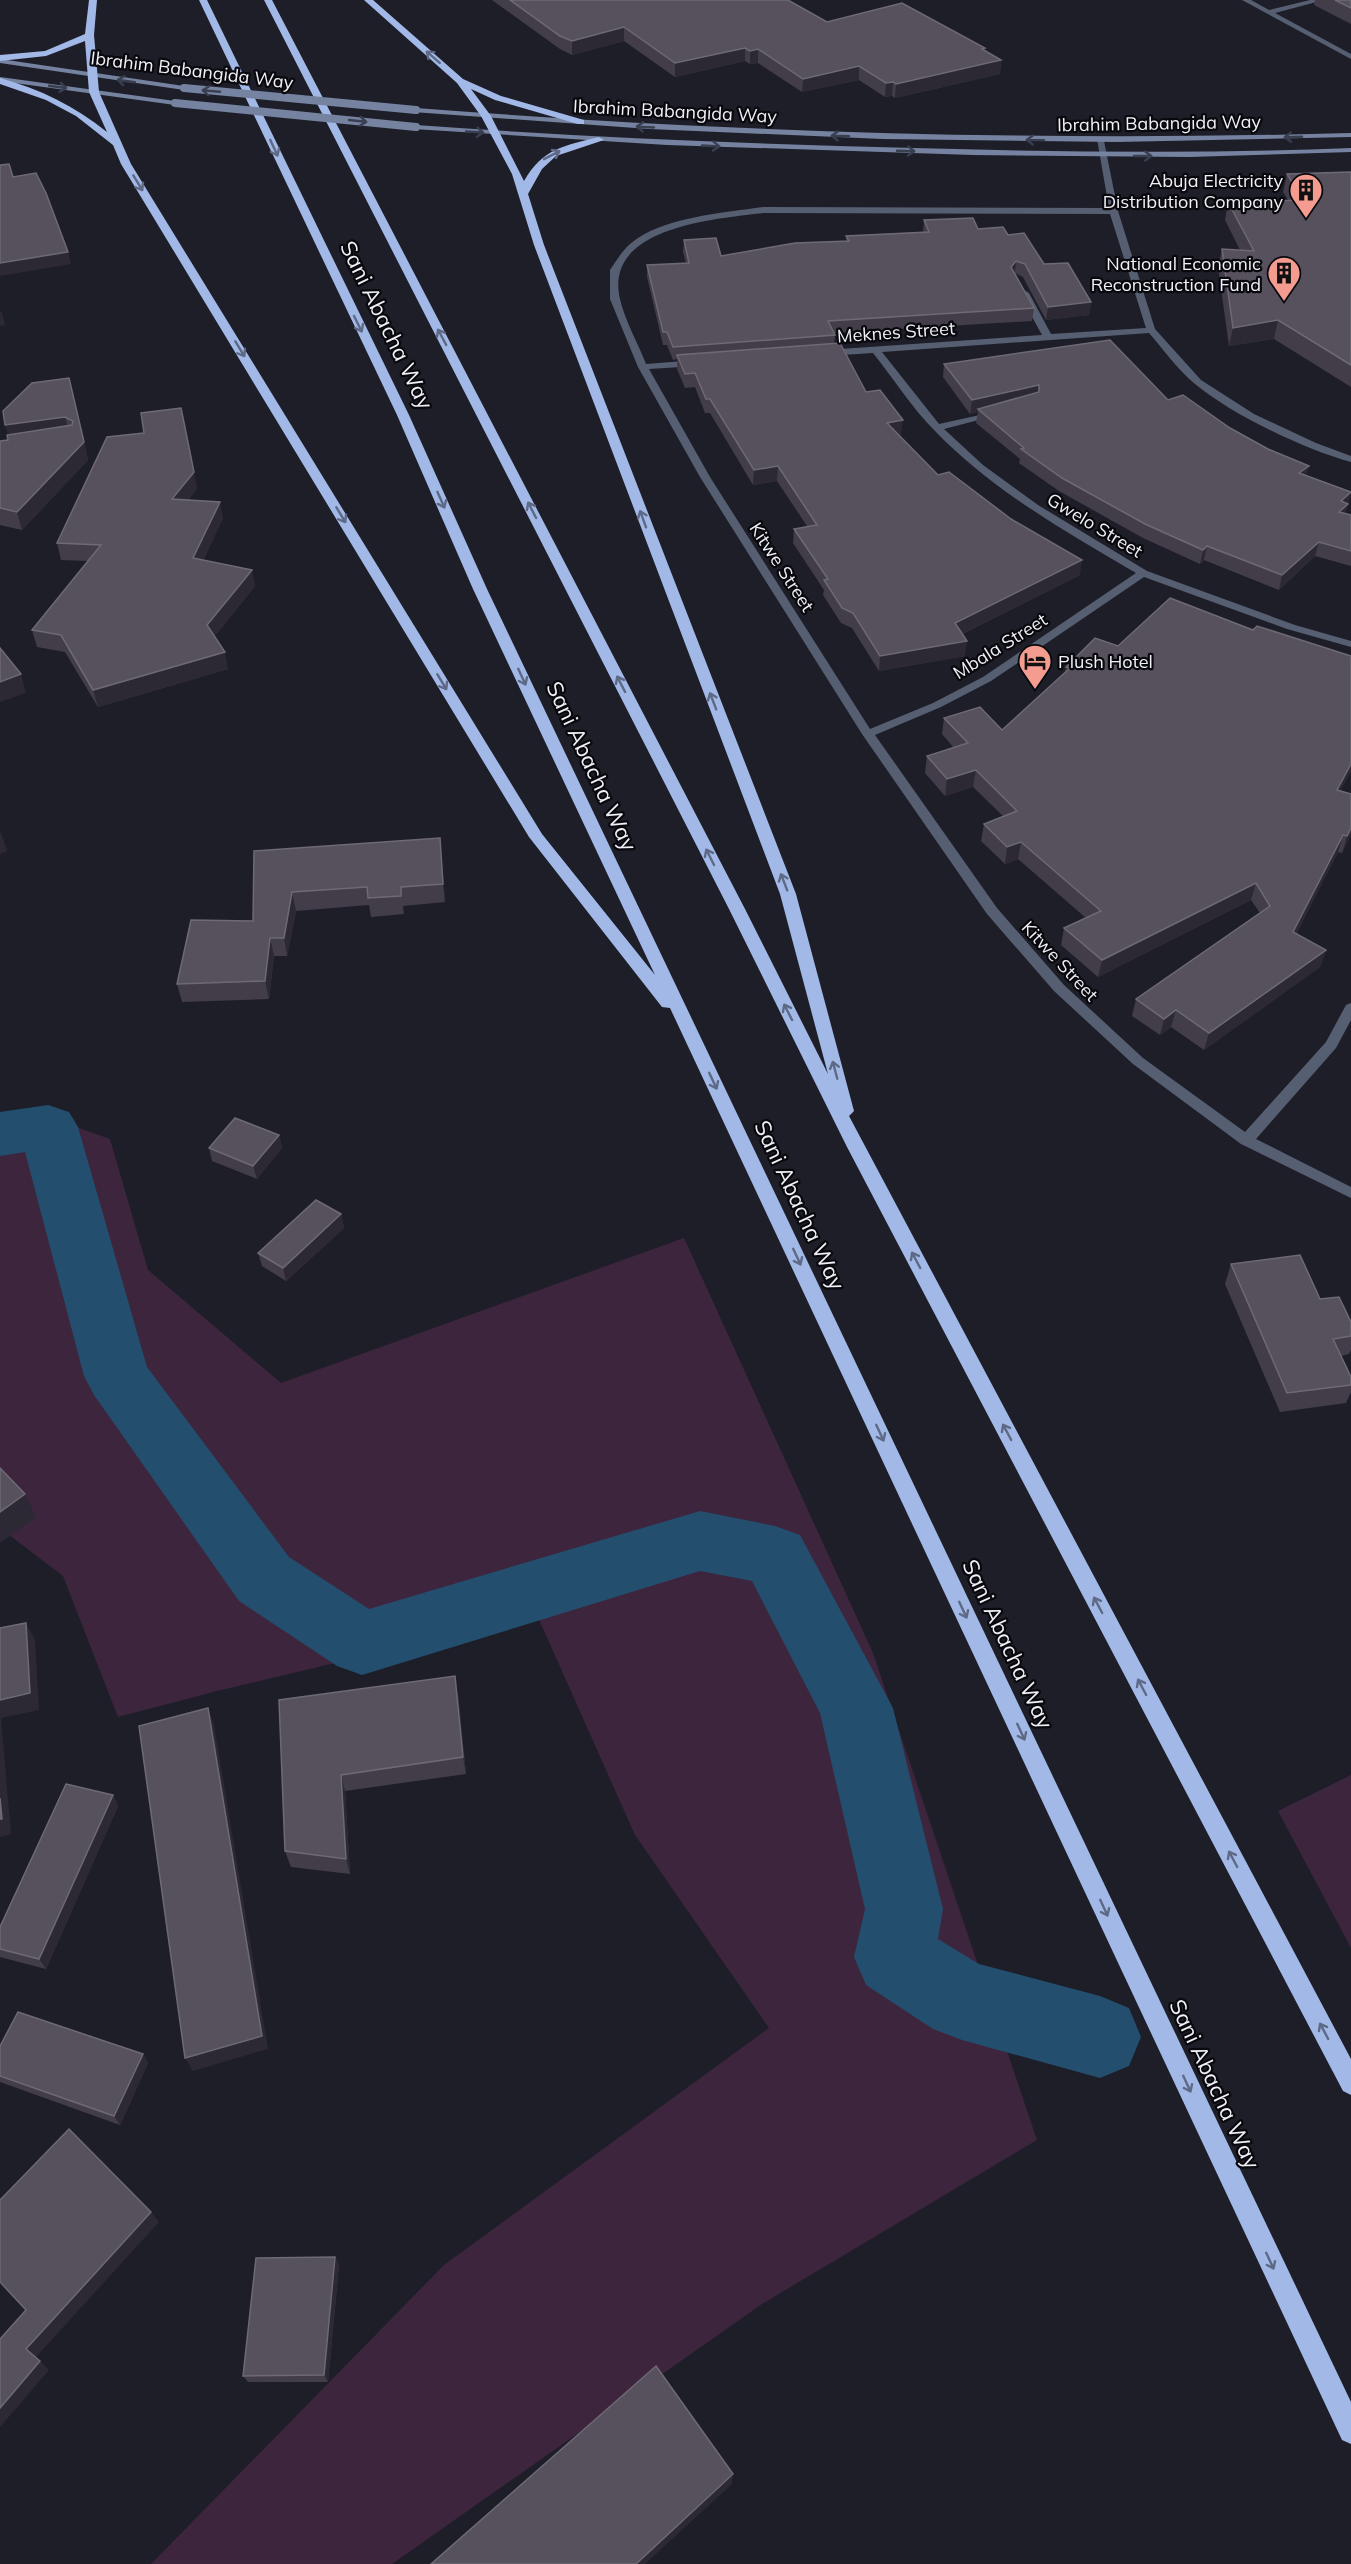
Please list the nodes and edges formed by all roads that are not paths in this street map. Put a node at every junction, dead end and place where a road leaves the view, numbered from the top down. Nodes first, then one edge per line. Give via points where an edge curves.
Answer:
1 (93, 0) edge
2 (203, 0) edge
3 (268, 0) edge
4 (368, 0) edge
5 (1246, 0) edge
6 (1320, 0) edge
7 (1268, 12) junction
8 (89, 35) junction
9 (1351, 57) edge
10 (0, 59) edge
11 (92, 76) junction
12 (0, 80) edge
13 (460, 81) junction
14 (94, 92) junction
15 (486, 116) junction
16 (581, 122) junction
17 (497, 133) junction
18 (1351, 135) edge
19 (599, 140) junction
20 (1100, 141) junction
21 (118, 147) junction
22 (1351, 150) edge
23 (1104, 156) junction
24 (523, 194) junction
25 (1114, 211) junction
26 (1021, 288) edge
27 (1151, 330) junction
28 (1048, 338) junction
29 (876, 350) junction
30 (818, 354) edge
31 (713, 362) edge
32 (644, 367) junction
33 (1001, 411) edge
34 (937, 428) junction
35 (1351, 459) edge
36 (1143, 573) junction
37 (1351, 644) edge
38 (868, 734) junction
39 (1351, 1008) edge
40 (688, 1028) junction
41 (1246, 1140) junction
42 (856, 1147) junction
43 (1351, 1193) edge
44 (1351, 2083) edge
45 (1351, 2431) edge

1 - 8 highway
2 -> 40 highway, Sani Abacha Way via 403,416 485,600
42 -> 3 highway, Sani Abacha Way
13 -> 4 highway
5 - 7 street
6 - 7 street
7 - 9 street
8 - 10 highway via 64,50
8 - 11 highway
10 - 11 main road, Ibrahim Babangida Way
11 - 14 highway
15 -> 11 main road, Ibrahim Babangida Way, bridge
12 -> 14 main road, Ibrahim Babangida Way
12 - 21 highway via 79,114
13 - 15 highway
13 - 16 highway via 498,98
14 -> 17 main road, Ibrahim Babangida Way, bridge
14 - 21 highway
15 - 16 main road, Ibrahim Babangida Way
15 - 17 highway
20 -> 16 main road, Ibrahim Babangida Way via 862,137
17 - 19 main road, Ibrahim Babangida Way
17 - 24 highway
18 -> 20 main road, Ibrahim Babangida Way
19 -> 23 main road, Ibrahim Babangida Way
24 -> 19 highway via 544,158
20 - 23 street
21 -> 40 highway via 536,837
23 -> 22 main road, Ibrahim Babangida Way
23 - 25 street
42 -> 24 highway via 788,894 539,245
25 - 27 street
25 - 32 street, Kitwe Street via 763,210 670,227 635,245 614,270 615,299
26 - 28 street
27 - 28 street, Meknes Street
27 - 35 street via 1198,382 1251,416
28 - 29 street, Meknes Street
29 - 30 street, Meknes Street
29 - 34 street, Gwelo Street
31 - 32 street
32 - 38 street, Kitwe Street via 705,477
33 - 34 street
34 - 36 street, Gwelo Street via 979,467 1034,507
36 - 37 street, Gwelo Street via 1291,627
36 - 38 street, Mbala Street via 987,680
38 - 41 street, Kitwe Street via 992,911 1059,988 1138,1060
39 - 41 street via 1331,1045
40 -> 45 highway, Sani Abacha Way
41 - 43 street, Kitwe Street
44 -> 42 highway, Sani Abacha Way

